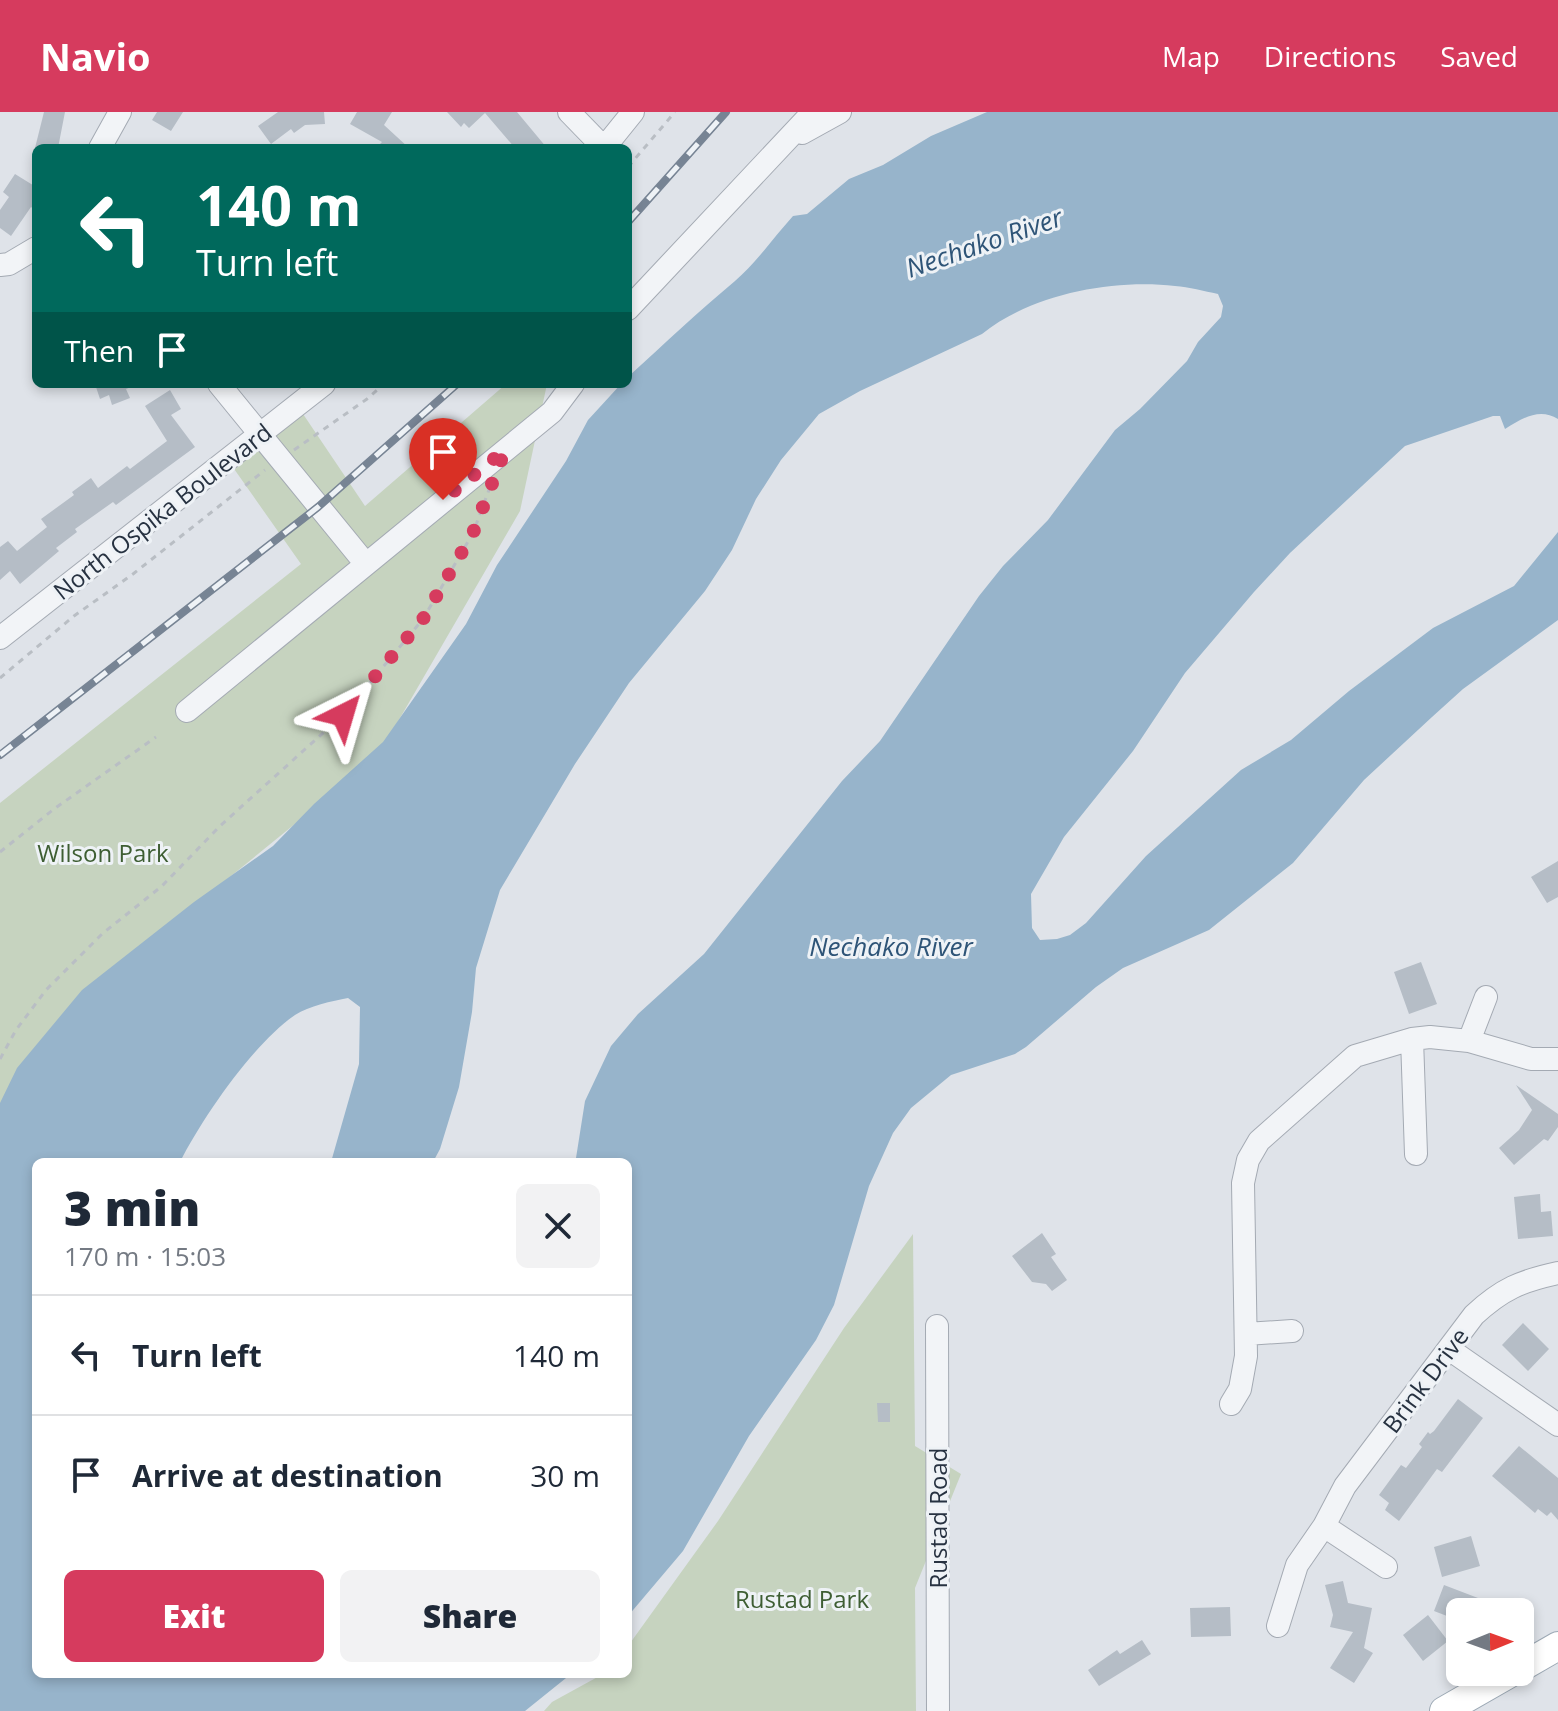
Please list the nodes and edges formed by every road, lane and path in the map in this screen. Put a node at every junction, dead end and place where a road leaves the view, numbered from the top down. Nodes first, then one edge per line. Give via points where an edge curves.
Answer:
1 (120, 112) edge
2 (569, 112) edge
3 (633, 112) edge
4 (675, 112) edge
5 (813, 112) edge
6 (840, 112) edge
7 (791, 139) junction
8 (102, 144) edge
9 (600, 144) edge
10 (607, 144) edge
11 (632, 162) edge
12 (32, 250) edge
13 (0, 265) edge
14 (632, 305) edge
15 (222, 388) edge
16 (319, 388) edge
17 (379, 388) edge
18 (570, 388) edge
19 (259, 435) junction
20 (505, 450) junction
21 (280, 460) junction
22 (365, 563) junction
23 (0, 638) edge
24 (0, 678) edge
25 (187, 711) dead end
26 (156, 737) dead end
27 (0, 852) edge
28 (1486, 997) dead end
29 (1412, 1039) junction
30 (1469, 1041) junction
31 (0, 1059) edge
32 (1558, 1059) edge
33 (1416, 1154) dead end
34 (1558, 1273) edge
35 (937, 1326) dead end
36 (1292, 1331) dead end
37 (1246, 1334) junction
38 (1449, 1349) junction
39 (1231, 1404) dead end
40 (1558, 1425) edge
41 (1324, 1526) junction
42 (1386, 1567) dead end
43 (1278, 1626) dead end
44 (1558, 1646) edge
45 (1534, 1660) edge
46 (1488, 1686) edge
47 (938, 1711) edge
48 (1444, 1711) edge

1 - 8 street
2 - 9 street
3 - 10 street
4 - 11 path
5 - 7 street
6 - 7 street
7 - 14 street
12 - 13 street
15 - 19 street
16 - 19 street, North Ospika Boulevard
17 - 21 path
18 - 20 street via 552,412
19 - 21 street
19 - 23 street, North Ospika Boulevard
20 - 22 street
20 - 31 path via 473,533 423,619 343,715 46,990
21 - 22 street
21 - 24 path
22 - 25 street
26 - 27 path
28 - 30 street
29 - 30 street
29 - 33 street
29 - 37 street via 1355,1056 1259,1141 1248,1160 1243,1183
30 - 32 street via 1531,1059
34 - 38 street, Brink Drive via 1525,1280 1495,1295
35 - 47 street, Rustad Road
36 - 37 street
37 - 39 street via 1245,1372
38 - 40 street
38 - 41 street, Brink Drive via 1345,1486
41 - 42 street
41 - 43 street, Brink Drive via 1297,1565
44 - 45 main road
46 - 48 main road

